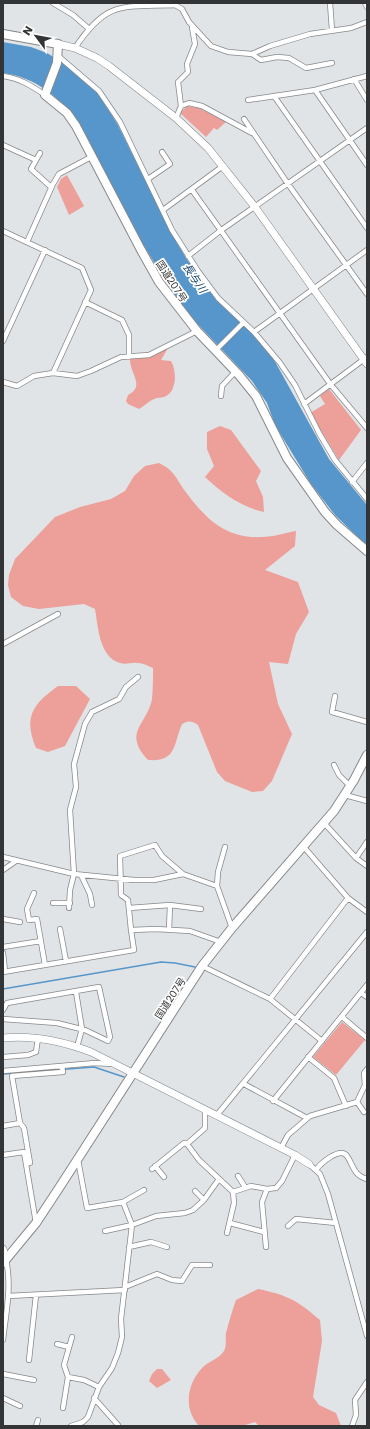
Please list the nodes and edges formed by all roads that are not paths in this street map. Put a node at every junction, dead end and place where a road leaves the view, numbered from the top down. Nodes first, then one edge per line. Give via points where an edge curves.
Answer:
1 (330, 3) edge
2 (365, 3) edge
3 (56, 4) edge
4 (176, 4) edge
5 (118, 5) edge
6 (367, 7) edge
7 (367, 22) edge
8 (192, 25) junction
9 (88, 28) junction
10 (332, 30) junction
11 (3, 34) edge
12 (58, 44) junction
13 (75, 48) junction
14 (252, 54) junction
15 (57, 57) junction
16 (332, 63) dead end
17 (3, 76) edge
18 (367, 76) edge
19 (354, 80) junction
20 (315, 90) junction
21 (46, 94) junction
22 (274, 96) junction
23 (248, 100) dead end
24 (367, 100) edge
25 (181, 106) junction
26 (176, 118) junction
27 (244, 119) dead end
28 (367, 128) edge
29 (253, 134) junction
30 (349, 140) junction
31 (3, 145) edge
32 (162, 152) dead end
33 (40, 153) dead end
34 (93, 156) junction
35 (36, 160) junction
36 (321, 162) junction
37 (367, 165) edge
38 (224, 166) junction
39 (148, 179) junction
40 (288, 184) junction
41 (52, 187) junction
42 (192, 190) junction
43 (255, 207) junction
44 (164, 210) junction
45 (367, 228) edge
46 (3, 231) edge
47 (220, 231) junction
48 (27, 242) junction
49 (45, 250) junction
50 (367, 250) edge
51 (188, 256) junction
52 (346, 265) junction
53 (314, 289) junction
54 (367, 294) edge
55 (85, 302) junction
56 (280, 314) junction
57 (243, 324) junction
58 (197, 331) junction
59 (254, 332) junction
60 (3, 341) edge
61 (217, 349) junction
62 (129, 357) junction
63 (366, 360) edge
64 (236, 371) junction
65 (53, 373) junction
66 (3, 382) edge
67 (331, 385) junction
68 (221, 396) dead end
69 (304, 404) junction
70 (367, 428) edge
71 (367, 463) edge
72 (352, 482) junction
73 (367, 499) edge
74 (367, 551) edge
75 (58, 614) dead end
76 (3, 644) edge
77 (138, 677) dead end
78 (335, 696) dead end
79 (367, 722) edge
80 (367, 754) edge
81 (334, 766) dead end
82 (350, 786) junction
83 (345, 795) junction
84 (367, 801) edge
85 (324, 823) junction
86 (367, 842) edge
87 (225, 846) dead end
88 (303, 846) junction
89 (3, 857) edge
90 (356, 858) junction
91 (16, 860) junction
92 (367, 866) edge
93 (3, 870) edge
94 (74, 874) junction
95 (183, 874) junction
96 (81, 875) junction
97 (120, 879) junction
98 (217, 886) junction
99 (34, 893) dead end
100 (348, 898) junction
101 (53, 903) dead end
102 (92, 905) dead end
103 (170, 905) junction
104 (129, 908) junction
105 (201, 909) dead end
106 (367, 912) edge
107 (3, 919) edge
108 (20, 922) dead end
109 (232, 928) junction
110 (60, 929) dead end
111 (131, 930) junction
112 (169, 930) junction
113 (367, 932) edge
114 (41, 941) junction
115 (221, 942) junction
116 (3, 947) edge
117 (3, 953) edge
118 (66, 961) junction
119 (45, 965) junction
120 (202, 966) junction
121 (4, 971) edge
122 (367, 985) edge
123 (76, 992) junction
124 (361, 993) junction
125 (367, 997) edge
126 (270, 999) junction
127 (3, 1010) edge
128 (342, 1017) junction
129 (3, 1019) edge
130 (295, 1020) junction
131 (82, 1029) junction
132 (3, 1038) edge
133 (38, 1038) junction
134 (367, 1038) edge
135 (322, 1042) junction
136 (77, 1047) junction
137 (3, 1057) edge
138 (308, 1057) junction
139 (114, 1064) junction
140 (62, 1067) junction
141 (367, 1069) edge
142 (3, 1071) edge
143 (133, 1073) junction
144 (244, 1084) junction
145 (273, 1100) junction
146 (357, 1102) junction
147 (346, 1106) junction
148 (205, 1110) junction
149 (364, 1112) dead end
150 (217, 1115) junction
151 (307, 1118) junction
152 (20, 1123) junction
153 (3, 1126) edge
154 (187, 1144) junction
155 (281, 1148) junction
156 (3, 1155) edge
157 (295, 1155) junction
158 (78, 1158) junction
159 (30, 1163) dead end
160 (309, 1164) joint
161 (316, 1170) junction
162 (238, 1176) dead end
163 (164, 1177) dead end
164 (218, 1179) junction
165 (367, 1179) edge
166 (245, 1187) junction
167 (267, 1189) junction
168 (144, 1190) dead end
169 (195, 1190) dead end
170 (233, 1192) junction
171 (204, 1200) junction
172 (123, 1202) junction
173 (230, 1222) junction
174 (36, 1223) junction
175 (336, 1223) junction
176 (132, 1224) junction
177 (288, 1226) dead end
178 (105, 1231) dead end
179 (264, 1232) junction
180 (227, 1233) dead end
181 (129, 1247) junction
182 (167, 1247) dead end
183 (266, 1247) dead end
184 (3, 1249) edge
185 (4, 1261) edge
186 (210, 1265) dead end
187 (125, 1288) junction
188 (36, 1295) junction
189 (8, 1296) junction
190 (367, 1336) edge
191 (72, 1337) dead end
192 (3, 1340) edge
193 (57, 1344) dead end
194 (70, 1347) junction
195 (29, 1360) dead end
196 (3, 1374) edge
197 (68, 1377) junction
198 (34, 1380) dead end
199 (367, 1382) edge
200 (99, 1387) junction
201 (3, 1398) edge
202 (94, 1398) junction
203 (20, 1406) dead end
204 (63, 1408) dead end
205 (38, 1420) dead end
206 (118, 1425) edge
207 (36, 1426) edge
208 (71, 1426) edge
209 (352, 1426) edge

1 - 10 street
2 - 6 street
3 - 9 street
4 - 5 street
4 - 8 street
5 - 9 street
7 - 10 street via 351,28
8 - 14 street via 211,46 219,50
8 - 25 street via 195,44 187,64 188,72 178,82
9 - 13 street
10 - 14 street via 270,46
11 - 12 highway
12 - 13 street
12 - 15 highway
13 - 26 street via 109,66
14 - 16 street via 261,60 289,58 306,68
15 - 21 highway
15 - 39 street via 99,92 120,122
17 - 21 street via 12,77
18 - 19 street
19 - 20 street
19 - 24 street
20 - 22 street
20 - 30 street
21 - 34 highway, 国道207号 via 67,113
22 - 23 street
22 - 36 street
25 - 26 street
25 - 29 street via 189,102 202,106
26 - 38 street
27 - 29 street
28 - 30 street
29 - 40 street
30 - 36 street
30 - 37 street
31 - 35 street
32 - 39 street via 170,164
33 - 35 street
34 - 41 street via 59,174
34 - 58 highway, 国道207号 via 159,282
35 - 41 street via 31,169
36 - 40 street
36 - 45 street
38 - 42 street
38 - 43 street
39 - 44 street
40 - 43 street
40 - 52 street
41 - 48 street
42 - 44 street
42 - 47 street
43 - 47 street
43 - 53 street
44 - 51 street via 172,230
46 - 48 street
47 - 51 street
47 - 56 street
48 - 49 street
49 - 55 street via 84,270 91,290
49 - 60 street
50 - 52 street
51 - 57 street via 218,298
52 - 53 street
52 - 54 street
53 - 56 street
53 - 63 street
55 - 62 street via 122,320 129,335
55 - 65 street
56 - 59 street
56 - 67 street
57 - 59 street
57 - 61 street
58 - 61 highway, 国道207号
58 - 62 street via 149,355
59 - 69 street via 288,374
61 - 64 highway, 国道207号
62 - 65 street via 121,357 92,372 77,376
63 - 67 street
64 - 68 street via 222,386
64 - 74 highway, 国道207号 via 256,396 288,458 325,512
65 - 66 street via 34,376 17,386
67 - 69 street
67 - 70 street
69 - 72 street via 319,433
71 - 72 street
72 - 73 street
75 - 76 street
77 - 94 street via 126,687 119,699 92,712 85,724 74,764 76,787 70,810
78 - 79 street via 332,712
80 - 82 highway, 国道207号
81 - 82 street
82 - 83 highway, 国道207号
83 - 84 street
83 - 85 highway, 国道207号
85 - 88 highway, 国道207号
85 - 90 street
86 - 90 street
87 - 98 street
88 - 100 street
88 - 109 highway, 国道207号
89 - 91 street
90 - 92 street
91 - 93 street
91 - 94 street
94 - 96 street
94 - 101 street via 69,905
95 - 97 street via 154,880
95 - 97 street via 162,856 156,845 120,856
95 - 98 street
96 - 97 street
96 - 102 street
97 - 104 street via 121,895 128,900
98 - 109 street
99 - 114 street via 27,909 29,920 37,919
100 - 106 street
100 - 126 street
103 - 104 street
103 - 105 street
103 - 112 street
104 - 111 street
107 - 108 street
109 - 115 highway, 国道207号
110 - 118 street
111 - 112 street
111 - 118 street via 134,950
112 - 115 street via 190,931
113 - 130 street
114 - 116 street
114 - 119 street
115 - 120 highway, 国道207号
117 - 121 street
118 - 119 street
119 - 121 street
120 - 126 street
120 - 143 highway, 国道207号
122 - 124 street
123 - 127 street via 7,1003
123 - 131 street
123 - 131 street via 99,987 110,1037 108,1041
124 - 125 street
124 - 128 street
126 - 130 street
128 - 134 street
128 - 135 street
129 - 131 street via 57,1023
130 - 135 street
130 - 144 street
131 - 136 street
132 - 133 street
133 - 136 street
133 - 137 street via 36,1052
135 - 138 street
136 - 139 street
138 - 145 street
138 - 147 street via 334,1078
139 - 140 street via 95,1063
139 - 143 street
140 - 142 street
140 - 152 street via 63,1072 12,1076
141 - 146 street via 364,1073 365,1085
143 - 148 street
143 - 158 highway, 国道207号
144 - 145 street
144 - 150 street
145 - 151 street
146 - 147 street
146 - 149 street
147 - 151 street
148 - 150 street
148 - 154 street via 205,1128
150 - 155 street
151 - 155 street via 288,1135
152 - 153 street
152 - 159 street via 24,1128
154 - 163 street via 184,1143 154,1167
154 - 164 street via 198,1160
155 - 157 street
156 - 174 street via 24,1152
157 - 160 street
157 - 167 street via 279,1185
158 - 172 street via 87,1208
158 - 174 highway, 国道207号
160 - 161 street
161 - 165 street via 324,1160 344,1154 354,1171
161 - 175 street via 324,1183
162 - 166 street
164 - 170 street
164 - 171 street
166 - 167 street
166 - 170 street
167 - 179 street via 262,1202
168 - 172 street
169 - 171 street
170 - 173 street via 234,1203
171 - 176 street via 193,1210 185,1213 156,1216
172 - 176 street
173 - 179 street
173 - 180 street
174 - 185 highway, 国道207号
175 - 177 street via 296,1219
175 - 190 street
176 - 178 street
176 - 181 street
179 - 183 street
181 - 182 street via 151,1242
181 - 187 street
184 - 185 street
185 - 189 street via 8,1271
186 - 187 street via 192,1265 182,1281 157,1274
187 - 188 street
187 - 200 street via 121,1319 122,1337 118,1353
188 - 189 street
188 - 195 street
189 - 192 street
191 - 194 street
193 - 194 street
194 - 197 street via 64,1365
196 - 198 street
197 - 200 street via 84,1380
197 - 204 street
199 - 209 street via 355,1400 356,1415
200 - 202 street
201 - 203 street
202 - 206 street
202 - 208 street via 88,1417 83,1422
205 - 207 street

